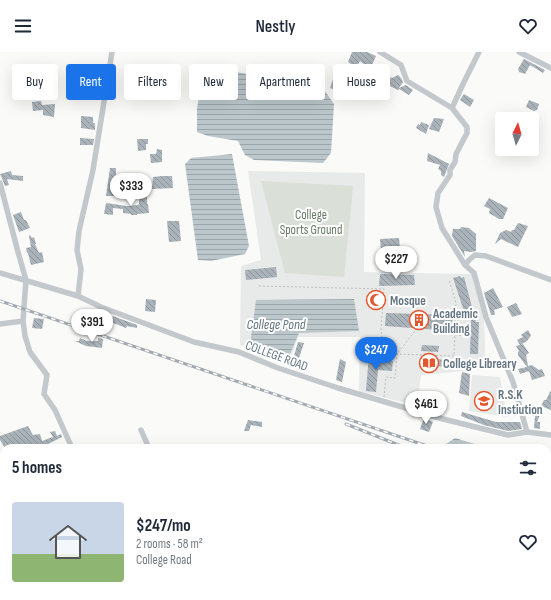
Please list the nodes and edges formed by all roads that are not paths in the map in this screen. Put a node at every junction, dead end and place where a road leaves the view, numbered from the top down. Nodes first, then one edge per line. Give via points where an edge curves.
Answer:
1 (112, 52) edge
2 (380, 52) edge
3 (479, 52) edge
4 (519, 52) edge
5 (551, 68) edge
6 (452, 108) junction
7 (0, 183) edge
8 (465, 265) junction
9 (0, 273) edge
10 (26, 280) junction
11 (551, 280) edge
12 (78, 296) junction
13 (23, 321) junction
14 (0, 324) edge
15 (142, 430) dead end
16 (527, 432) junction
17 (551, 435) edge
18 (70, 444) edge
19 (148, 444) edge

1 - 12 street via 93,170 76,250 81,269
2 - 6 street via 401,65 407,81
3 - 6 street
4 - 5 street
6 - 8 street via 467,127 467,133 456,154 450,175 438,193 436,208 442,228
7 - 10 street
8 - 11 street via 474,255 486,256
8 - 16 street via 474,273 486,318 513,382
9 - 10 street, COLLEGE ROAD
10 - 12 street, COLLEGE ROAD
10 - 13 street
12 - 16 street, COLLEGE ROAD via 101,308 194,342 239,352 338,388 508,435
13 - 14 street
13 - 18 street via 30,352 47,375 44,394 55,410
15 - 19 street
16 - 17 street, COLLEGE ROAD

